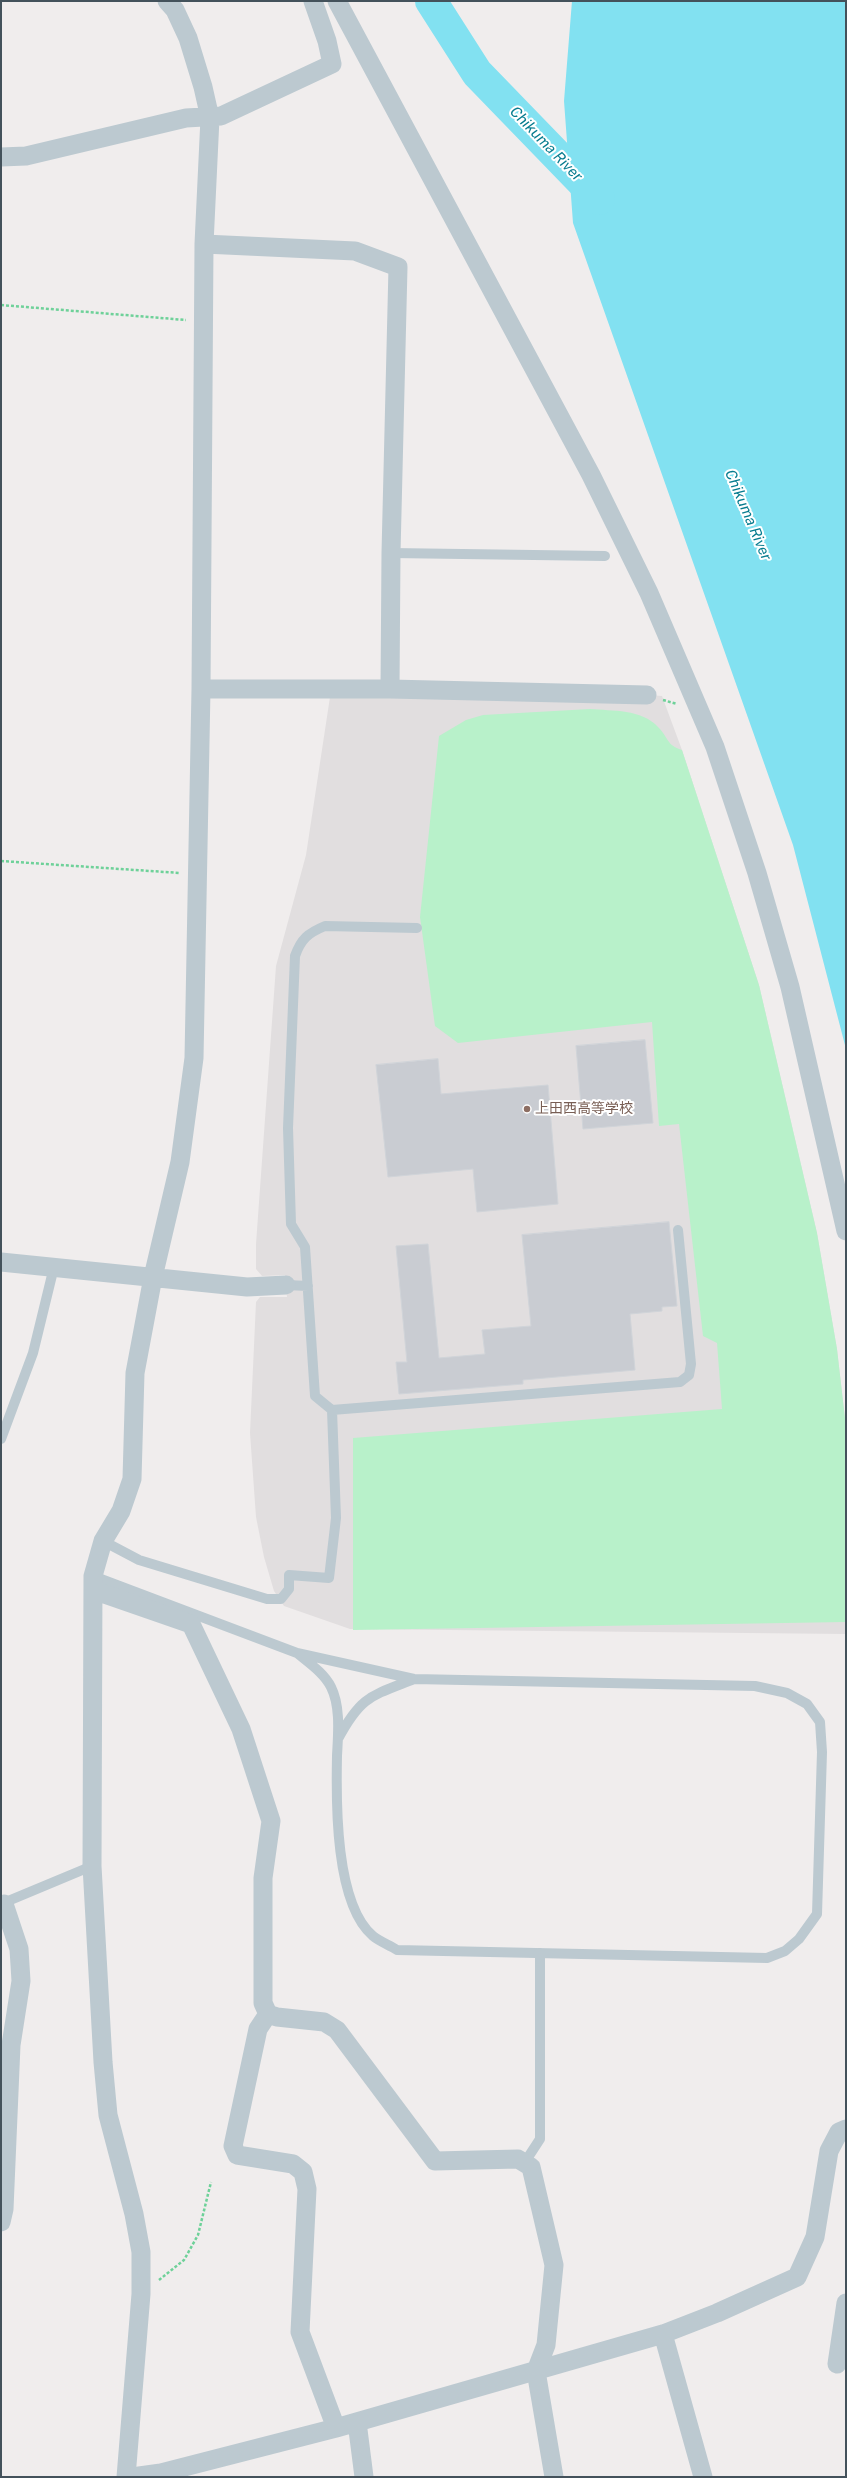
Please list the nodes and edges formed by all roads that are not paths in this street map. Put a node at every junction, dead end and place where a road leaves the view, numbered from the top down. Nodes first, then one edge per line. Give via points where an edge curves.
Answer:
1 (167, 1) edge
2 (313, 1) edge
3 (337, 1) edge
4 (210, 118) junction
5 (1, 157) edge
6 (204, 244) junction
7 (391, 553) junction
8 (605, 556) dead end
9 (201, 689) junction
10 (390, 689) junction
11 (647, 695) road end
12 (417, 928) dead end
13 (678, 1230) dead end
14 (846, 1231) edge
15 (1, 1262) edge
16 (54, 1267) junction
17 (153, 1277) junction
18 (286, 1285) joint
19 (308, 1286) junction
20 (332, 1410) junction
21 (1, 1439) edge
22 (103, 1541) junction
23 (93, 1583) junction
24 (297, 1653) junction
25 (414, 1679) junction
26 (338, 1739) junction
27 (92, 1866) junction
28 (3, 1904) edge
29 (540, 1953) junction
30 (268, 2014) junction
31 (846, 2129) edge
32 (525, 2162) junction
33 (1, 2222) edge
34 (846, 2303) edge
35 (663, 2334) junction
36 (837, 2364) dead end
37 (536, 2371) junction
38 (357, 2422) junction
39 (336, 2428) junction
40 (126, 2477) edge
41 (132, 2477) edge
42 (364, 2477) edge
43 (554, 2477) edge
44 (703, 2477) edge

1 - 4 street via 175,10 188,38
2 - 4 street via 332,64 221,116
3 - 14 street via 591,475 648,593 715,747 757,873 790,988
4 - 5 street via 186,118 26,156
4 - 6 street
6 - 7 street via 355,251 398,267
6 - 9 street
7 - 8 lane
7 - 10 street
9 - 10 street
9 - 17 street via 194,1058 180,1162
10 - 11 street
12 - 19 lane via 325,926 315,930 300,942 295,956 288,1128 291,1224 305,1247
13 - 20 lane via 691,1364 689,1375 680,1382
15 - 16 street
16 - 17 street
16 - 21 lane via 33,1353
17 - 18 street via 247,1287
17 - 22 street via 135,1373 132,1479 121,1511
18 - 19 lane
19 - 20 lane via 315,1396
20 - 22 lane via 336,1518 329,1578 289,1575 290,1589 280,1600 267,1599 139,1560
22 - 23 street
23 - 24 lane
23 - 27 street
23 - 30 street via 191,1624 241,1729 271,1822 263,1878 262,1920 263,2003
24 - 25 lane
24 - 26 lane via 317,1669 331,1687 336,1705
25 - 26 lane via 375,1694 360,1704 351,1714
25 - 29 lane via 755,1686 787,1692 807,1704 820,1722 822,1752 817,1914 799,1939 785,1952 767,1958
26 - 29 lane via 336,1796 344,1876 361,1920 373,1936 397,1950
27 - 28 lane
27 - 40 street via 108,2115 134,2214 141,2252 141,2294
28 - 33 street via 19,1948 21,1981 11,2045 4,2209
29 - 32 lane via 540,2139
30 - 32 street via 324,2022 337,2030 435,2161
30 - 39 street via 258,2029 233,2146 238,2155 293,2164 303,2172 307,2189 300,2332
31 - 35 street via 839,2132 829,2150 815,2237 797,2277
32 - 37 street via 531,2167 554,2265 546,2345
34 - 36 street
35 - 37 street
35 - 44 street
37 - 38 street
37 - 43 street
38 - 39 street
38 - 42 street
39 - 41 street via 161,2473

